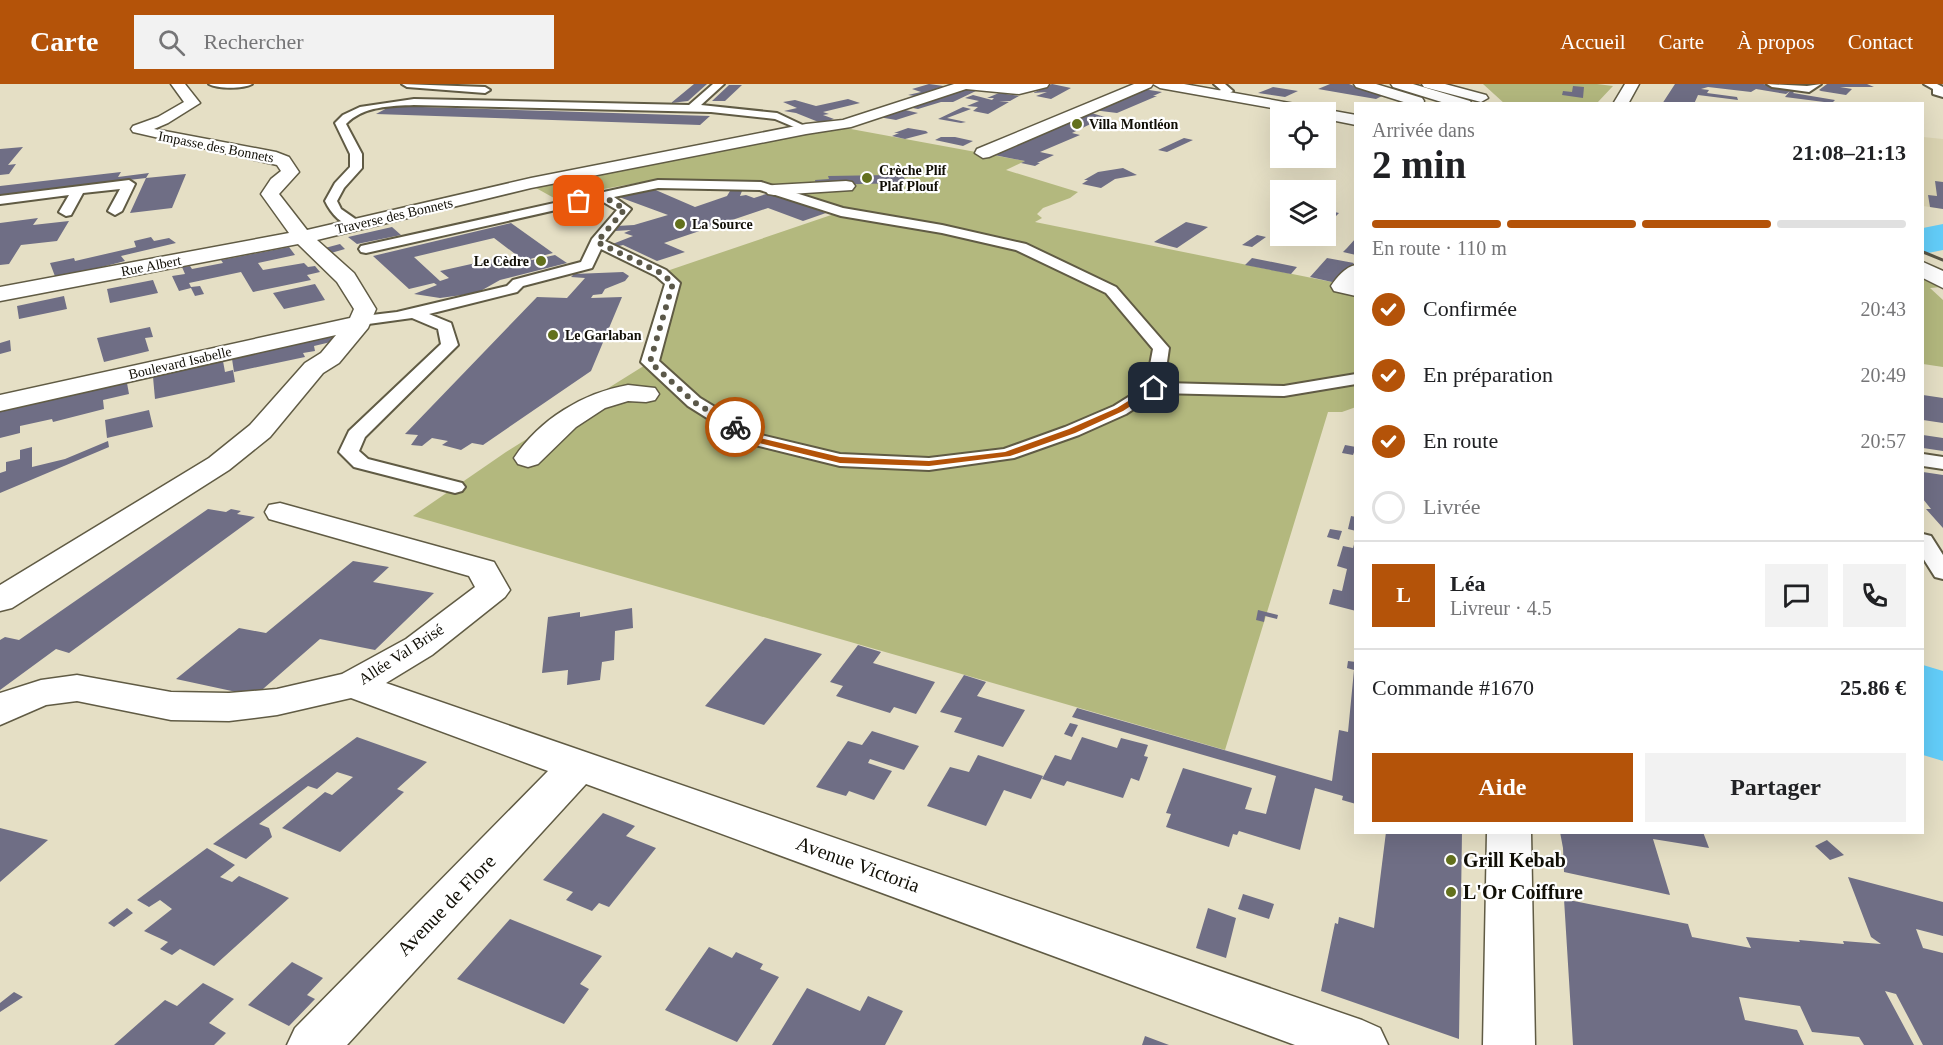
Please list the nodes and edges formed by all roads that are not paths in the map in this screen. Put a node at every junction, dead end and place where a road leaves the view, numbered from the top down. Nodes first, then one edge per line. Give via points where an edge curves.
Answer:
1 (178, 84) edge
2 (214, 84) edge
3 (247, 84) edge
4 (407, 84) edge
5 (719, 84) edge
6 (1042, 84) edge
7 (1146, 84) edge
8 (1160, 84) edge
9 (1361, 84) edge
10 (1398, 84) edge
11 (1429, 84) edge
12 (1467, 84) edge
13 (1632, 84) edge
14 (1772, 84) edge
15 (1816, 84) edge
16 (1929, 84) edge
17 (1219, 89) edge
18 (498, 91) dead end
19 (532, 93) dead end
20 (1943, 94) edge
21 (1484, 101) edge
22 (1274, 102) edge
23 (1418, 102) edge
24 (1458, 102) edge
25 (1621, 102) edge
26 (693, 107) junction
27 (717, 110) junction
28 (1336, 116) edge
29 (1354, 120) edge
30 (806, 129) junction
31 (983, 153) dead end
32 (846, 186) dead end
33 (78, 190) junction
34 (774, 190) junction
35 (602, 196) junction
36 (0, 200) edge
37 (115, 211) dead end
38 (66, 212) dead end
39 (357, 225) junction
40 (302, 237) junction
41 (597, 242) junction
42 (366, 249) dead end
43 (1924, 269) edge
44 (1354, 273) edge
45 (1943, 281) edge
46 (1354, 288) edge
47 (0, 294) edge
48 (413, 313) junction
49 (360, 321) junction
50 (1354, 379) edge
51 (1154, 388) junction
52 (646, 394) dead end
53 (0, 403) edge
54 (528, 458) dead end
55 (1924, 460) edge
56 (1943, 463) edge
57 (455, 487) dead end
58 (280, 512) dead end
59 (1924, 543) edge
60 (1943, 572) edge
61 (0, 600) edge
62 (353, 685) junction
63 (0, 711) edge
64 (579, 765) junction
65 (1509, 834) edge
66 (313, 1045) edge
67 (1362, 1045) edge
68 (1509, 1045) edge

1 - 40 street, Impasse des Bonnets via 193,103 139,129 283,161 291,172 270,194
2 - 3 lane
4 - 18 lane
5 - 26 lane
6 - 30 street, Traverse des Bonnets via 1019,90 965,85 845,124
7 - 31 street
8 - 17 street
9 - 23 street
10 - 24 street
11 - 21 street
12 - 21 street
13 - 25 street
14 - 15 lane via 1809,89
16 - 20 lane
17 - 22 street
19 - 26 lane
26 - 27 lane
27 - 30 lane via 777,116
27 - 39 lane via 414,102 372,106 343,118 340,123 356,154 357,168 331,201 336,211
28 - 29 street
30 - 39 street, Traverse des Bonnets via 531,183
32 - 34 street
33 - 36 lane
33 - 37 lane via 129,184
33 - 38 lane
34 - 35 lane via 761,186 658,184
34 - 51 lane via 841,212 1021,247 1081,274 1111,290 1161,348
35 - 41 lane via 625,209
35 - 42 lane
39 - 40 street, Traverse des Bonnets
40 - 47 street, Rue Albert
40 - 49 street, Traverse des Bonnets via 346,278 365,309
41 - 48 lane via 587,265 518,283 512,289
41 - 51 lane via 661,273 673,283 650,362 694,402 754,439 840,460 929,464 1007,454 1120,410
43 - 45 street
44 - 46 street via 1342,286
48 - 49 lane
48 - 57 lane via 446,326 450,345 356,435 349,452 361,463
49 - 53 street, Boulevard Isabelle
49 - 61 street via 260,431 219,464
50 - 51 lane via 1284,391
52 - 54 street via 633,392 596,402 558,426
55 - 56 lane
58 - 62 street, Allée Val Brisé via 482,569 493,590 418,647
59 - 60 lane
62 - 63 street, Allée Val Brisé via 277,702 229,707 171,706 77,688 41,693
62 - 64 street, Avenue Victoria
64 - 66 street, Avenue de Flore
64 - 67 street, Avenue Victoria
65 - 68 street

